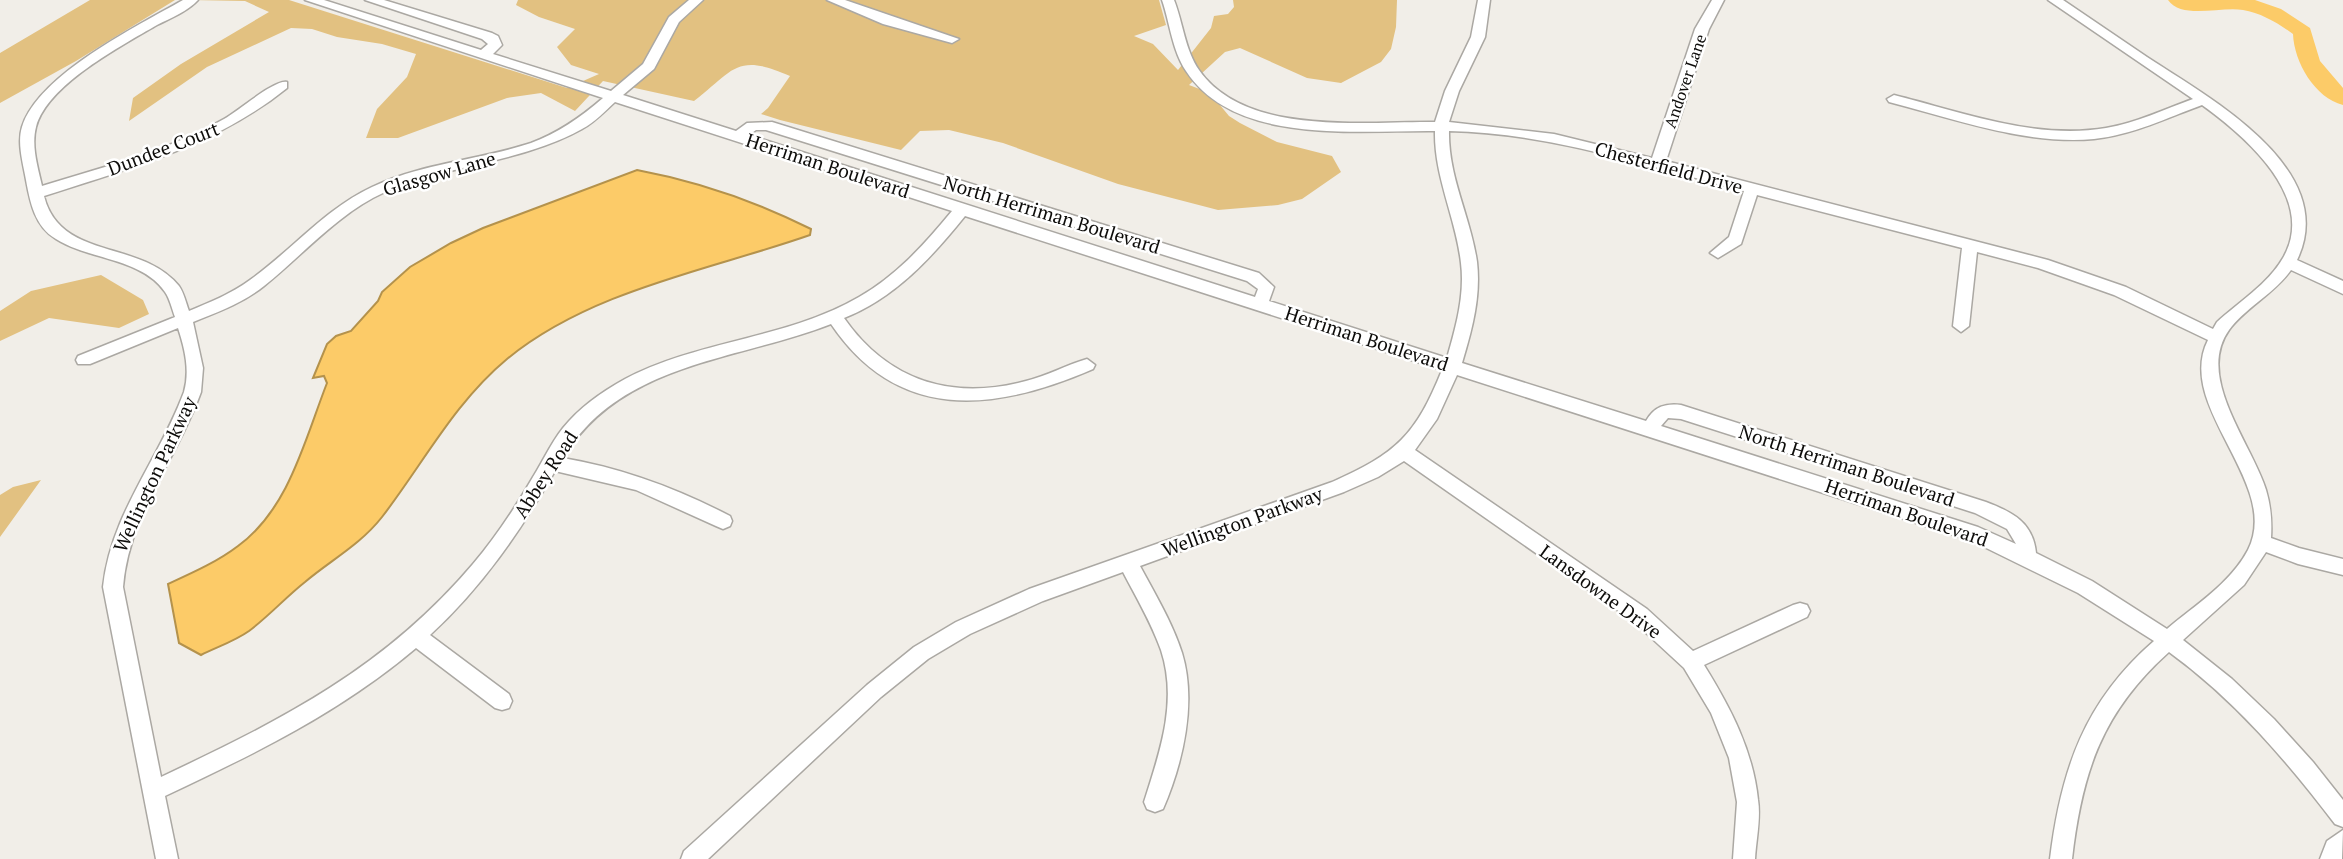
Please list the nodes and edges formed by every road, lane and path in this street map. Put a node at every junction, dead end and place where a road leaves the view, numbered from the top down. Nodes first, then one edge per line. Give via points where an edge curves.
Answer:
1 (192, 0) edge
2 (311, 0) edge
3 (371, 0) edge
4 (697, 0) edge
5 (833, 0) edge
6 (1168, 0) edge
7 (1484, 0) edge
8 (1717, 0) edge
9 (2054, 0) edge
10 (342, 4) edge
11 (952, 39) dead end
12 (484, 55) junction
13 (282, 85) dead end
14 (615, 97) junction
15 (1894, 99) dead end
16 (2203, 100) junction
17 (1441, 127) junction
18 (739, 136) junction
19 (1658, 163) junction
20 (1752, 188) junction
21 (36, 193) junction
22 (963, 208) junction
23 (1970, 245) junction
24 (1718, 253) dead end
25 (2288, 263) junction
26 (2343, 288) edge
27 (1259, 304) junction
28 (834, 316) junction
29 (184, 321) junction
30 (1961, 327) dead end
31 (2215, 337) junction
32 (83, 360) dead end
33 (1087, 365) dead end
34 (1452, 365) junction
35 (1651, 429) junction
36 (1403, 451) junction
37 (550, 463) junction
38 (723, 521) dead end
39 (2261, 542) junction
40 (2027, 555) junction
41 (1128, 562) junction
42 (2343, 567) edge
43 (1800, 611) dead end
44 (416, 636) junction
45 (2168, 640) junction
46 (1691, 662) junction
47 (502, 701) dead end
48 (154, 791) junction
49 (1155, 802) dead end
50 (2343, 817) edge
51 (2343, 841) edge
52 (167, 859) edge
53 (692, 859) edge
54 (1744, 859) edge
55 (2061, 859) edge
56 (2331, 859) edge

1 - 21 street, Wellington Parkway via 71,75 35,111 28,141
2 - 10 street, Herriman Boulevard
3 - 12 street via 493,39 495,45
4 - 14 street, Glasgow Lane via 674,20 649,66
5 - 11 street via 888,22
6 - 17 street, Chesterfield Drive via 1186,62 1211,89 1244,109 1315,127
7 - 17 street, Wellington Parkway via 1478,38 1447,103
8 - 19 street, Andover Lane via 1702,29
9 - 16 street
10 - 12 street, Herriman Boulevard
12 - 14 street, Herriman Boulevard
13 - 21 street, Dundee Court via 261,104 194,138
14 - 18 street, Herriman Boulevard
14 - 29 street, Glasgow Lane via 580,125 536,146 397,181 362,197 242,293
15 - 16 street via 2036,132 2079,135 2112,131
16 - 25 street via 2264,150 2290,189 2299,226
17 - 19 street, Chesterfield Drive via 1544,136
17 - 34 street, Wellington Parkway via 1471,282 1467,324
18 - 22 street, Herriman Boulevard
18 - 27 street, North Herriman Boulevard via 752,126 767,125 1253,277 1266,287
19 - 20 street, Chesterfield Drive
20 - 23 street, Chesterfield Drive
20 - 24 street via 1736,240
21 - 29 street, Wellington Parkway via 44,218 59,234 149,270 168,283
22 - 27 street, Herriman Boulevard
22 - 28 street, Abbey Road via 910,269 876,295
23 - 30 street
23 - 31 street, Chesterfield Drive via 2100,284
25 - 26 street
25 - 31 street
27 - 34 street, Herriman Boulevard
28 - 33 street via 876,366 908,383 942,391 1009,391
28 - 37 street, Abbey Road via 683,360 635,379 583,417
29 - 32 street, Glasgow Lane
29 - 48 street, Wellington Parkway via 194,358 192,394 128,523 113,571
31 - 39 street via 2209,352 2211,380 2258,495
34 - 35 street, Herriman Boulevard
34 - 36 street, Wellington Parkway via 1426,421
35 - 40 street, Herriman Boulevard via 1947,524
35 - 40 street, North Herriman Boulevard via 1667,410 1681,412 1980,507 2020,527
36 - 41 street, Wellington Parkway via 1377,470 1338,487
36 - 46 street, Lansdowne Drive via 1640,615
37 - 38 street via 632,479
37 - 44 street, Abbey Road via 501,544
39 - 42 street
39 - 45 street via 2250,565
40 - 45 street, Herriman Boulevard via 2112,600
41 - 49 street via 1171,651 1177,676 1176,726
41 - 53 street, Wellington Parkway via 996,611 921,653
43 - 46 street
44 - 47 street
44 - 48 street, Abbey Road via 309,715
45 - 50 street, Herriman Boulevard via 2255,713
45 - 55 street via 2117,691 2085,745 2066,809
46 - 54 street, Lansdowne Drive via 1719,708 1740,758 1748,802
48 - 52 street, Wellington Parkway
51 - 56 street

